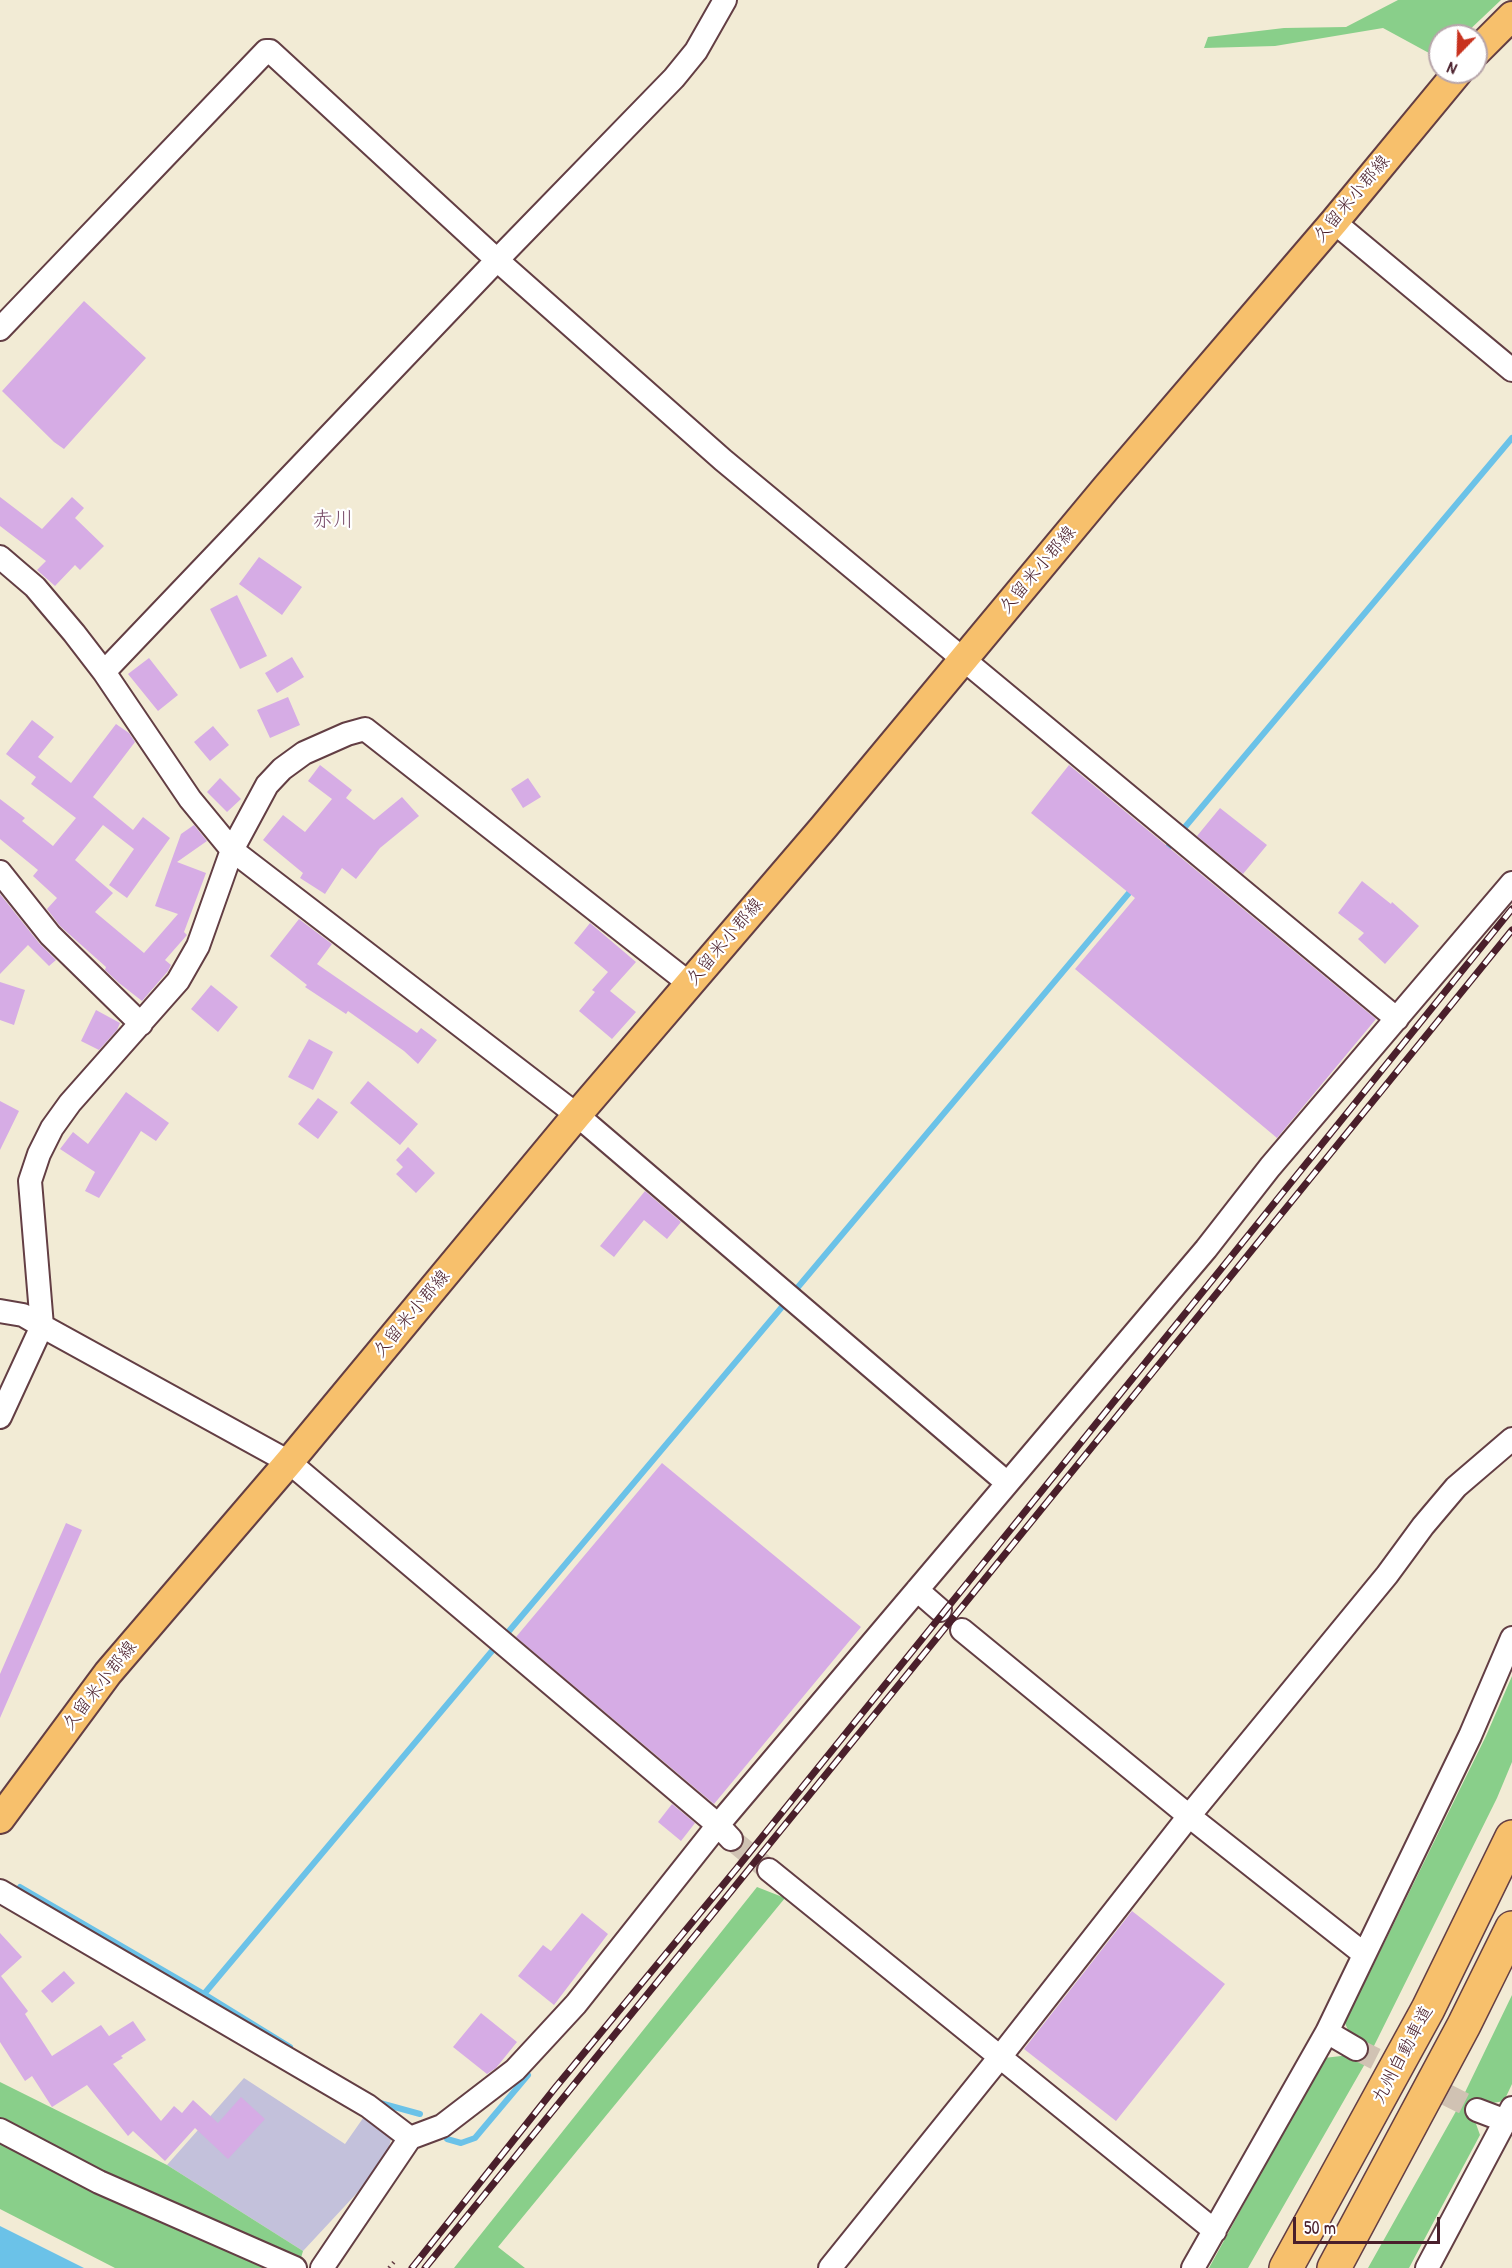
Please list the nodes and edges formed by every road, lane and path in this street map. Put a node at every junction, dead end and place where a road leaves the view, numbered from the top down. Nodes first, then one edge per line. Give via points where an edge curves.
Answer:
1 (725, 0) edge
2 (1512, 16) edge
3 (1488, 40) edge
4 (1448, 84) edge
5 (1334, 222) junction
6 (497, 260) junction
7 (0, 329) edge
8 (1512, 370) edge
9 (0, 556) edge
10 (964, 659) junction
11 (104, 672) junction
12 (232, 850) junction
13 (0, 872) edge
14 (1512, 883) edge
15 (690, 984) junction
16 (1397, 1019) junction
17 (141, 1024) junction
18 (577, 1115) junction
19 (0, 1311) edge
20 (42, 1326) junction
21 (0, 1417) edge
22 (1512, 1439) edge
23 (289, 1462) junction
24 (1006, 1482) junction
25 (917, 1590) junction
26 (940, 1610) dead end
27 (962, 1630) dead end
28 (1512, 1638) edge
29 (1189, 1816) junction
30 (0, 1819) edge
31 (724, 1832) junction
32 (1512, 1837) edge
33 (769, 1870) tunnel mouth
34 (0, 1891) edge
35 (1512, 1928) edge
36 (1364, 1954) junction
37 (1327, 2032) junction
38 (1356, 2049) tunnel mouth
39 (1000, 2057) junction
40 (1477, 2110) tunnel mouth
41 (1509, 2114) edge
42 (0, 2130) edge
43 (410, 2138) junction
44 (1215, 2231) junction
45 (394, 2262) dead end
46 (295, 2268) edge
47 (322, 2268) edge
48 (389, 2268) edge
49 (830, 2268) edge
50 (1193, 2268) edge
51 (1286, 2268) edge
52 (1334, 2268) edge
53 (1427, 2268) edge

1 - 6 street via 696,51 674,78
2 - 3 main road
4 - 5 main road, 久留米小郡線
5 - 8 street
5 - 10 main road, 久留米小郡線
6 - 7 street via 266,51
6 - 10 street via 723,459
6 - 11 street
9 - 11 street via 35,587
10 - 15 main road, 久留米小郡線
10 - 16 street
11 - 12 street via 190,799
12 - 15 street via 267,785 282,769 304,753 365,729
12 - 17 street via 198,946 178,981
12 - 18 street
13 - 17 street via 50,935
14 - 16 street
15 - 18 main road, 久留米小郡線
16 - 24 street
17 - 20 street via 52,1128 30,1181
18 - 23 main road, 久留米小郡線
18 - 24 street
19 - 20 street via 23,1315
20 - 21 street
20 - 23 street
22 - 29 street via 1456,1487
23 - 30 main road, 久留米小郡線 via 108,1673
23 - 31 street
24 - 25 street
25 - 26 street
25 - 31 street
27 - 29 street
28 - 36 street via 1470,1736
29 - 36 street
29 - 39 street
31 - 43 street via 515,2070 442,2126
32 - 51 highway, 九州自動車道 via 1428,2010
33 - 39 street
34 - 43 street via 368,2106
35 - 52 highway
36 - 37 street
37 - 38 street
37 - 44 street
39 - 44 street
39 - 49 street
40 - 41 street
41 - 53 street
42 - 46 street via 99,2182
43 - 47 street
44 - 50 street
45 - 48 path

